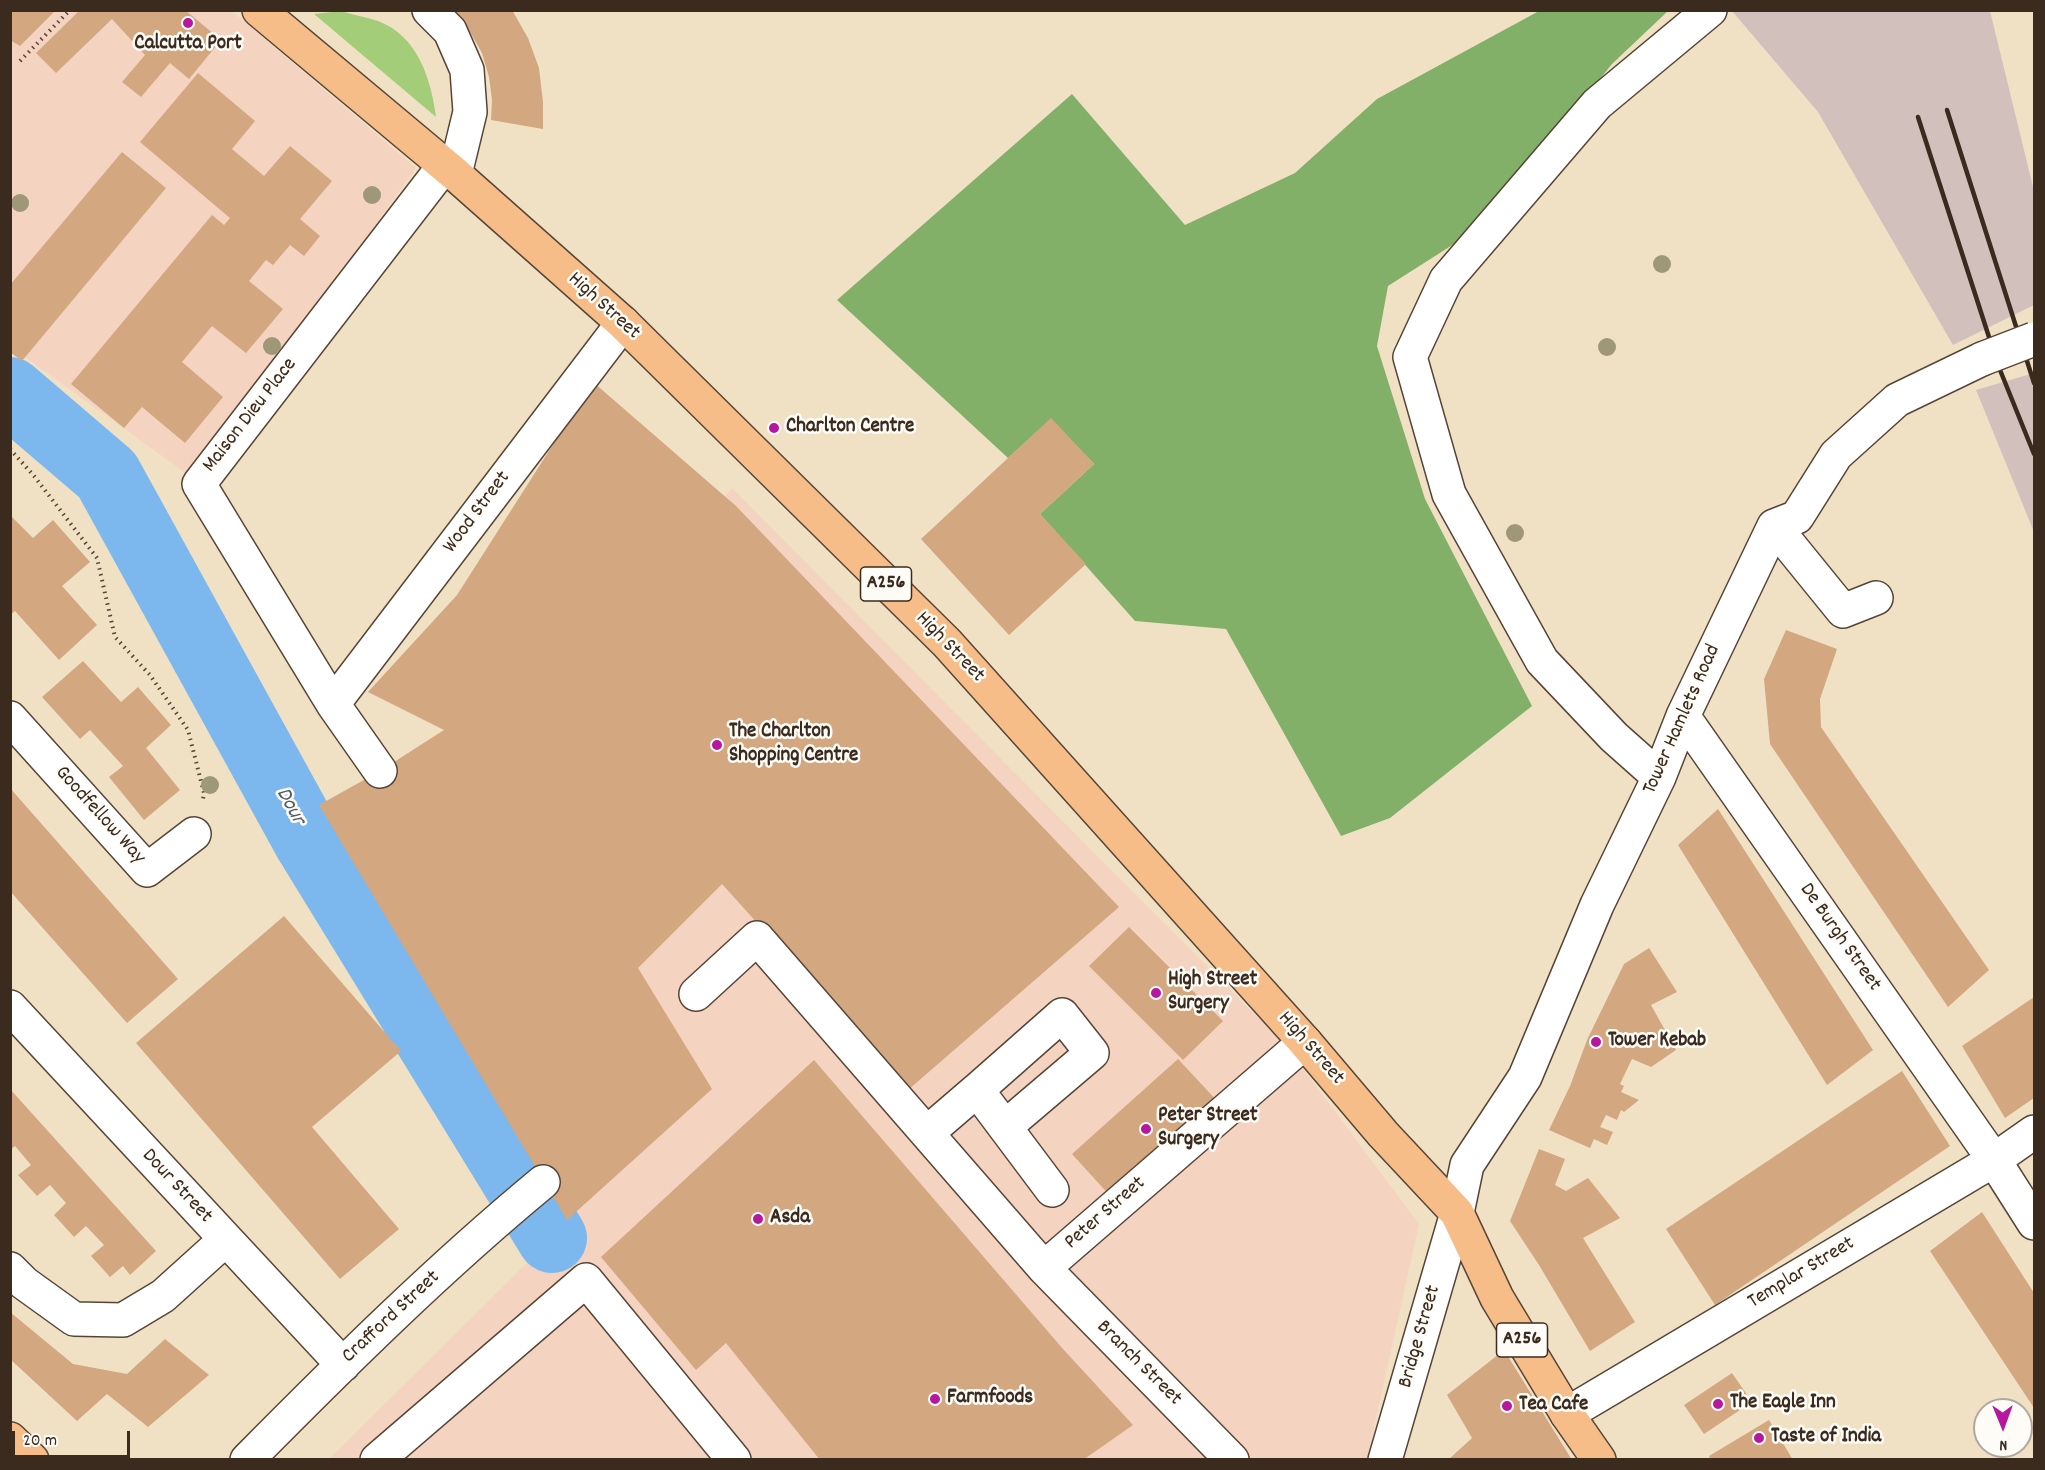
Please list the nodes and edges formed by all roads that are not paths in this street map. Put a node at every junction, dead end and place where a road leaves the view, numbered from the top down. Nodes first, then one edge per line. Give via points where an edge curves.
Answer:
1 (429, 10) edge
2 (1710, 10) edge
3 (272, 14) edge
4 (450, 170) junction
5 (623, 323) junction
6 (2034, 339) edge
7 (1774, 526) junction
8 (1876, 598) dead end
9 (333, 704) junction
10 (1683, 716) junction
11 (10, 718) edge
12 (380, 771) dead end
13 (1659, 777) junction
14 (194, 834) road end
15 (696, 994) dead end
16 (10, 1007) edge
17 (1305, 1042) junction
18 (977, 1090) junction
19 (1005, 1127) junction
20 (2034, 1132) edge
21 (927, 1133) junction
22 (1994, 1160) junction
23 (543, 1182) dead end
24 (1052, 1190) dead end
25 (1457, 1214) junction
26 (2034, 1223) edge
27 (225, 1240) junction
28 (1044, 1268) junction
29 (10, 1269) edge
30 (343, 1365) junction
31 (1567, 1414) junction
32 (10, 1438) edge
33 (32, 1460) edge
34 (247, 1460) edge
35 (377, 1460) edge
36 (734, 1460) edge
37 (1232, 1460) edge
38 (1385, 1460) edge
39 (1599, 1460) edge

1 - 4 street via 450,31 466,70 470,112
2 - 13 street via 1597,104 1446,280 1410,357 1449,494 1542,662 1614,737
3 - 4 main road, High Street / A256
4 - 5 main road, High Street / A256
4 - 9 street, Maison Dieu Place via 199,484
5 - 9 street, Wood Street
5 - 17 main road, High Street / A256 via 947,644
6 - 7 street, bridge via 1897,400 1836,455 1797,517
7 - 8 street via 1843,611
7 - 10 street, Tower Hamlets Road
9 - 12 street, Maison Dieu Place
10 - 13 street, Tower Hamlets Road
10 - 22 street, De Burgh Street
11 - 14 street, Goodfellow Way via 147,870
13 - 25 street, Tower Hamlets Road via 1597,905 1525,1077 1467,1165
15 - 21 street, Branch Street via 757,938
16 - 27 street, Dour Street
17 - 25 main road, High Street / A256
17 - 28 street, Peter Street
18 - 19 street
18 - 19 street via 1062,1015 1092,1053
18 - 21 street
19 - 24 street
20 - 22 street, Templar Street
21 - 28 street, Branch Street
22 - 26 street, De Burgh Street
22 - 31 street, Templar Street
23 - 30 street, Crafford Street via 492,1224
25 - 31 main road, A256 via 1497,1298
25 - 38 street, Bridge Street
27 - 29 street via 163,1296 123,1320 74,1319
27 - 30 street, Dour Street
28 - 37 street, Branch Street
30 - 34 street, Crafford Street
31 - 39 main road, A256
32 - 33 main road
35 - 36 street via 586,1280

